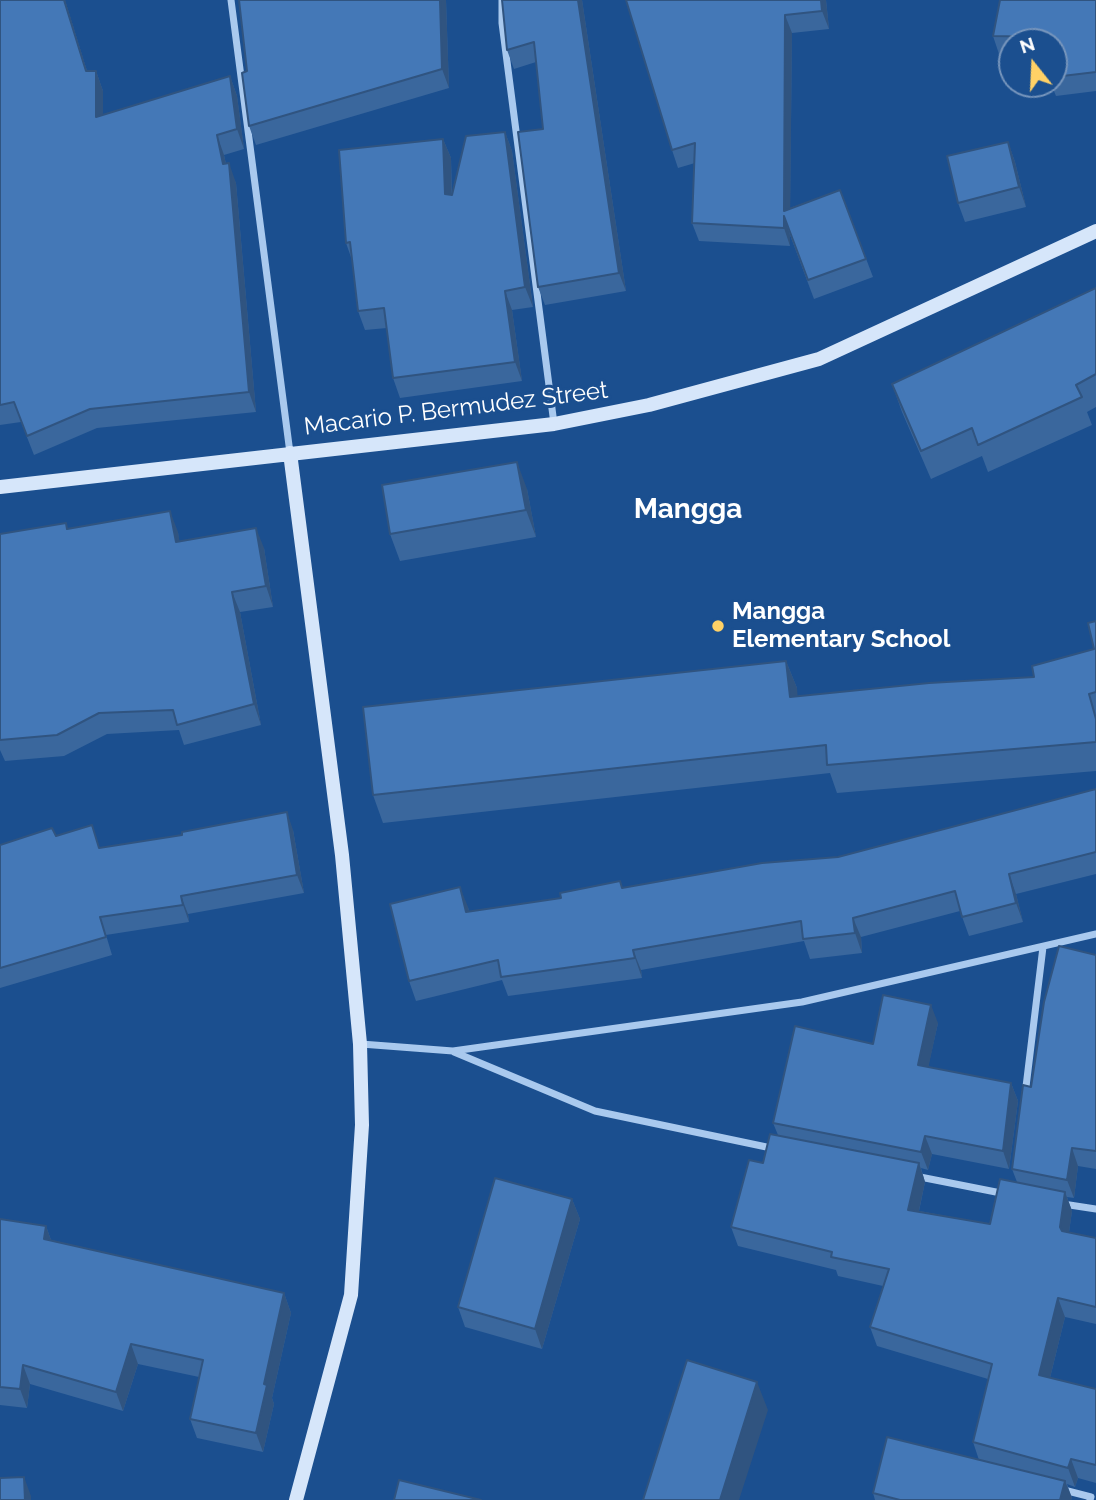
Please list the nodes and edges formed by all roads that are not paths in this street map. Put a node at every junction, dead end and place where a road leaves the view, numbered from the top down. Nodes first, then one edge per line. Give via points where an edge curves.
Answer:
1 (231, 0) edge
2 (502, 0) edge
3 (1096, 231) edge
4 (554, 424) junction
5 (290, 453) junction
6 (0, 488) edge
7 (1096, 934) edge
8 (1043, 947) junction
9 (360, 1044) junction
10 (453, 1051) junction
11 (1024, 1098) edge
12 (780, 1150) edge
13 (903, 1174) edge
14 (1014, 1181) edge
15 (1048, 1201) edge
16 (1096, 1209) edge
17 (1052, 1487) edge
18 (296, 1500) edge
19 (1090, 1500) edge

1 - 5 street
2 - 4 street
3 - 4 main road, Macario P. Bermudez Street via 819,359 685,396
4 - 5 main road, Macario P. Bermudez Street
5 - 6 main road, Macario P. Bermudez Street
5 - 9 main road via 342,855
7 - 8 street
8 - 10 street via 802,1002
8 - 11 street
9 - 10 street
9 - 18 main road via 362,1125 351,1295
10 - 12 street via 595,1111
13 - 14 street via 1012,1195
15 - 16 street
17 - 19 street

